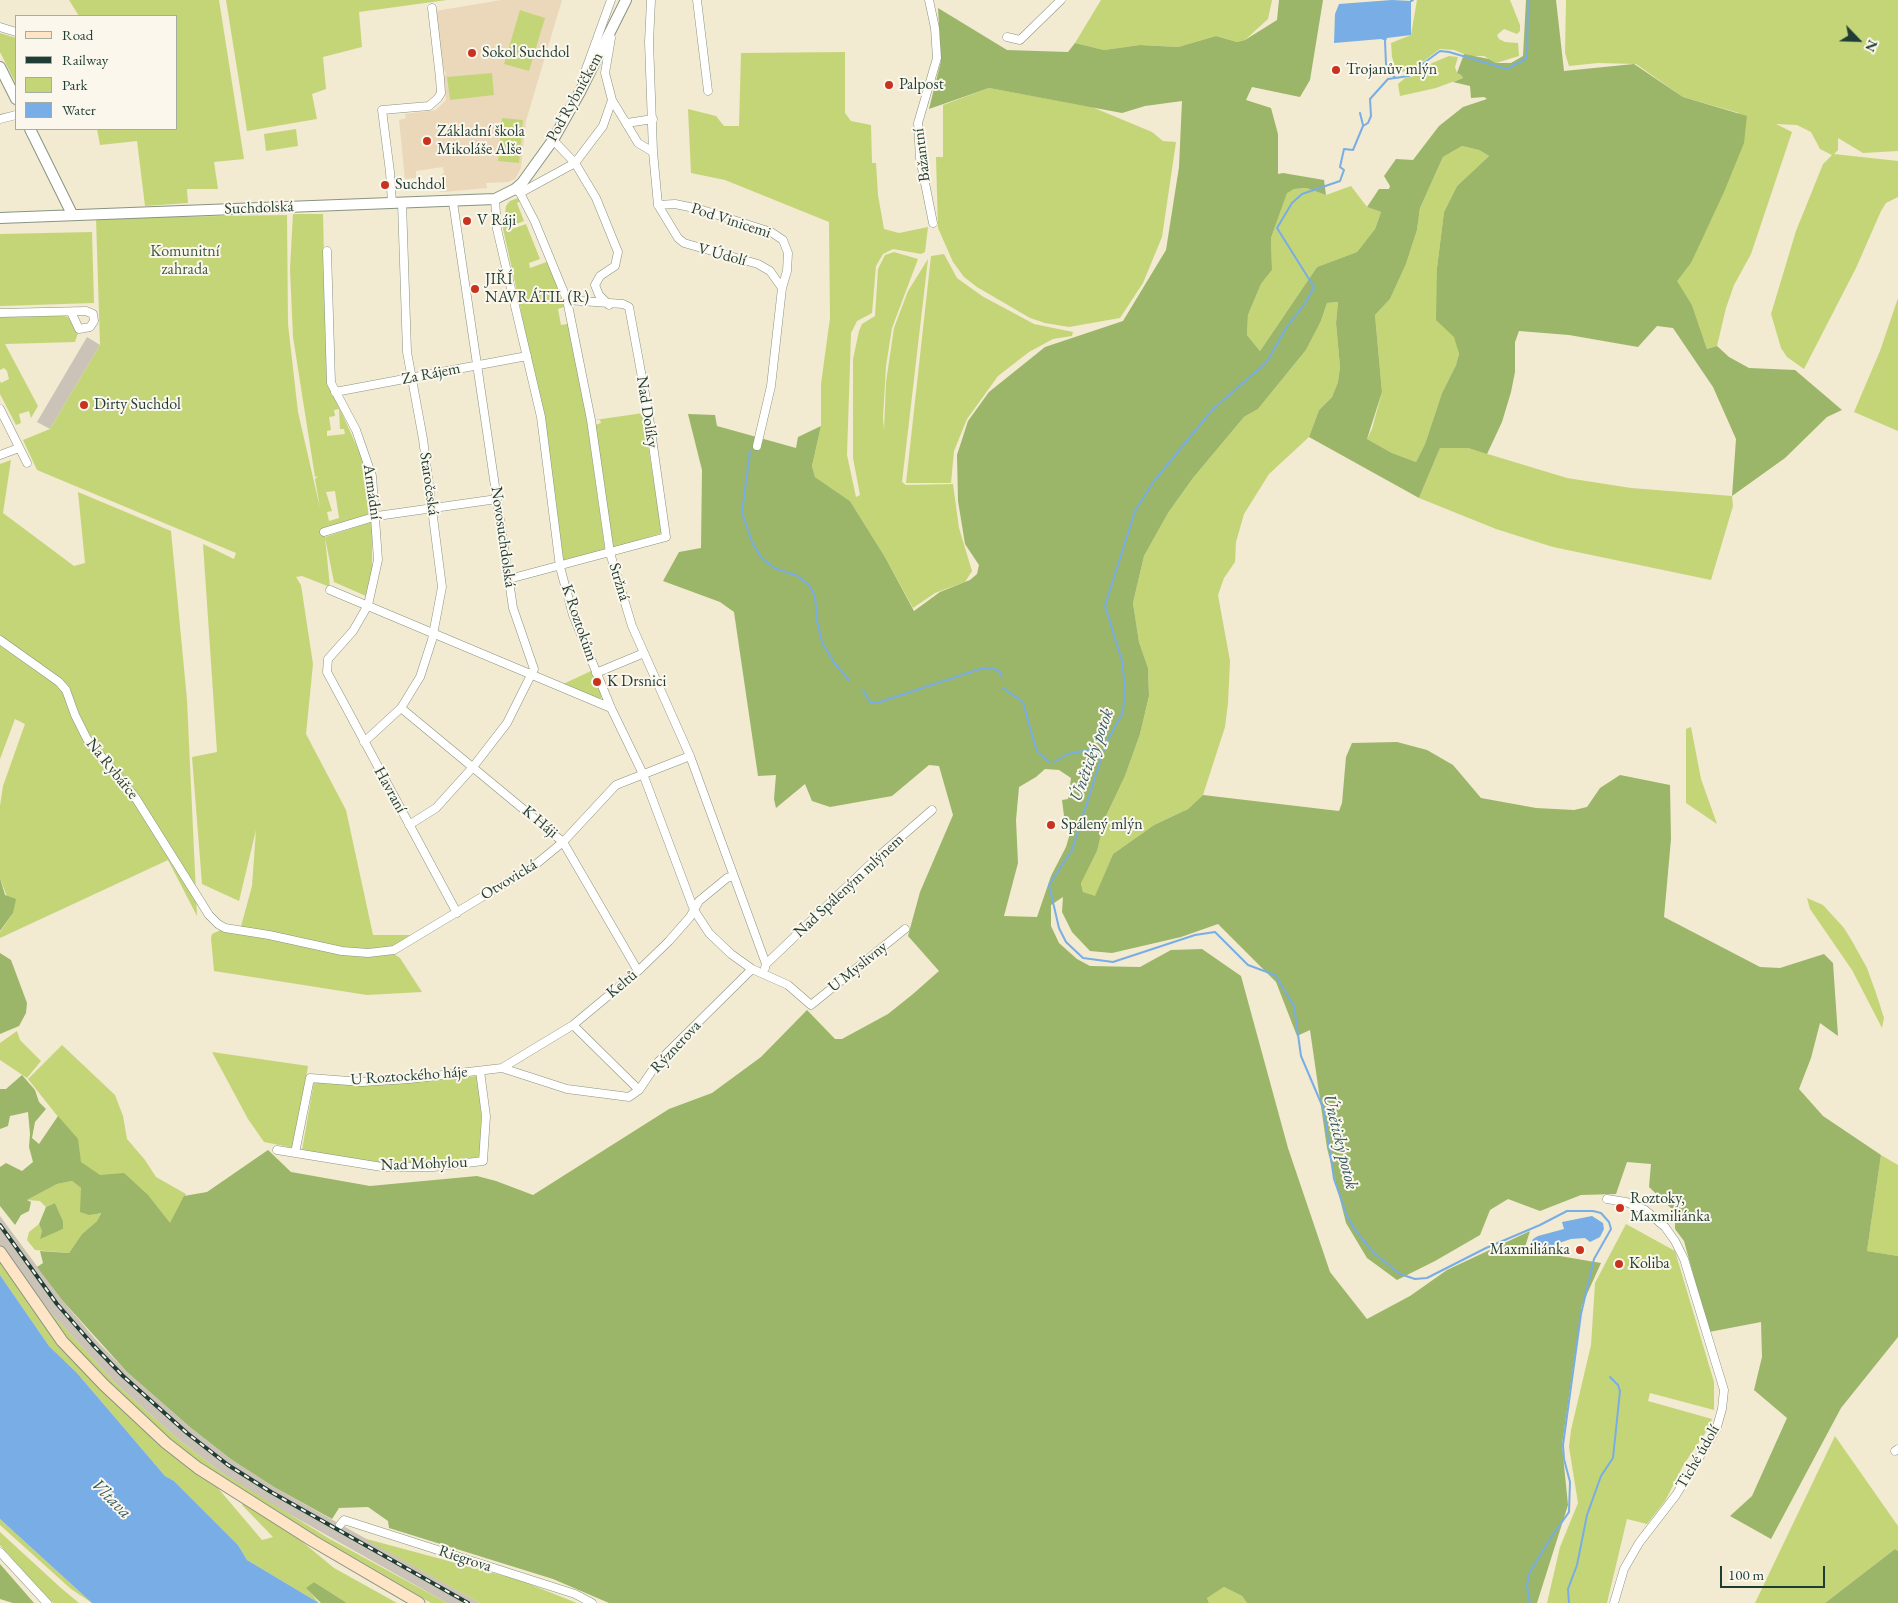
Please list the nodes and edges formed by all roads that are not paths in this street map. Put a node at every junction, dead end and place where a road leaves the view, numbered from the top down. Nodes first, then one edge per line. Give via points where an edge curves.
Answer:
1 (611, 0) edge
2 (626, 0) edge
3 (650, 0) edge
4 (697, 0) edge
5 (929, 0) edge
6 (1061, 0) edge
7 (432, 8) dead end
8 (0, 27) edge
9 (613, 29) junction
10 (15, 32) edge
11 (1007, 37) dead end
12 (0, 66) edge
13 (708, 91) dead end
14 (580, 92) junction
15 (15, 97) edge
16 (612, 100) junction
17 (15, 115) edge
18 (0, 119) edge
19 (653, 119) junction
20 (627, 122) junction
21 (30, 130) edge
22 (553, 140) junction
23 (653, 152) junction
24 (575, 163) junction
25 (518, 191) junction
26 (495, 199) junction
27 (453, 202) junction
28 (397, 203) junction
29 (658, 205) junction
30 (72, 214) junction
31 (0, 218) edge
32 (933, 223) dead end
33 (327, 251) dead end
34 (782, 288) junction
35 (566, 300) junction
36 (609, 305) junction
37 (71, 312) dead end
38 (0, 314) edge
39 (527, 356) junction
40 (477, 365) junction
41 (411, 378) junction
42 (335, 392) junction
43 (0, 409) edge
44 (0, 424) edge
45 (9, 427) junction
46 (757, 446) dead end
47 (19, 448) junction
48 (0, 455) edge
49 (27, 463) dead end
50 (497, 499) junction
51 (433, 508) junction
52 (377, 516) junction
53 (324, 532) dead end
54 (610, 553) junction
55 (560, 567) junction
56 (509, 579) junction
57 (330, 590) dead end
58 (368, 605) junction
59 (433, 633) junction
60 (0, 640) edge
61 (644, 653) junction
62 (326, 665) joint
63 (596, 672) junction
64 (531, 676) junction
65 (401, 708) junction
66 (611, 708) junction
67 (364, 742) junction
68 (690, 756) junction
69 (473, 767) junction
70 (642, 774) junction
71 (932, 810) dead end
72 (409, 825) junction
73 (563, 842) junction
74 (733, 876) junction
75 (694, 910) junction
76 (457, 913) junction
77 (905, 928) dead end
78 (394, 950) joint
79 (766, 964) junction
80 (752, 969) junction
81 (638, 971) junction
82 (764, 972) junction
83 (811, 1005) joint
84 (573, 1025) junction
85 (502, 1068) junction
86 (480, 1072) junction
87 (639, 1090) junction
88 (277, 1150) dead end
89 (295, 1153) junction
90 (1607, 1199) dead end
91 (0, 1252) edge
92 (340, 1525) dead end
93 (0, 1552) edge
94 (47, 1603) edge
95 (419, 1603) edge
96 (592, 1603) edge
97 (1614, 1603) edge

1 - 14 street
2 - 9 street, Pod Rybníčkem
3 - 19 street, V Údolí
4 - 13 street
5 - 32 street, Bažantní via 935,28 936,58 918,123 920,158
6 - 11 street via 1020,40
7 - 28 street, Staročeská via 440,78 438,98 430,106 382,110
8 - 10 street
9 - 14 street, Pod Rybníčkem
9 - 16 street via 606,73
12 - 15 street
14 - 22 street, Pod Rybníčkem
16 - 20 street
16 - 24 street via 603,126
17 - 18 street
19 - 20 street
19 - 23 street, V Údolí
20 - 23 street via 638,143
21 - 30 street
22 - 24 street
22 - 25 street, Pod Rybníčkem
23 - 29 street, V Údolí
24 - 25 street
24 - 36 street via 596,198 618,252 615,266 600,276 595,285
25 - 26 street, Suchdolská
25 - 35 street, Stržná via 549,254
26 - 27 street, Suchdolská
26 - 39 street, K Roztokům via 497,228
27 - 28 street, Suchdolská
27 - 40 street, Novosuchdolská
28 - 30 street, Suchdolská
28 - 41 street, Staročeská
29 - 34 street, V Údolí via 684,243 758,264 770,271
29 - 34 street, Pod Vinicemi via 675,204 699,209 772,232 783,240 788,253
30 - 31 street, Suchdolská
33 - 42 street, Armádní via 324,264 331,383
34 - 46 street via 771,386
35 - 36 street, Nad Dolíky
35 - 54 street, Stržná via 591,420
36 - 54 street, Nad Dolíky via 623,304 631,312 666,537
37 - 38 street
39 - 40 street, Za Rájem
39 - 55 street, K Roztokům via 541,417
40 - 41 street, Za Rájem
40 - 50 street, Novosuchdolská
41 - 42 street, Za Rájem
41 - 51 street, Staročeská
42 - 52 street, Armádní via 366,454
43 - 45 street
44 - 45 street
45 - 47 street
47 - 48 street
47 - 49 street
50 - 51 street
50 - 56 street, Novosuchdolská
51 - 52 street
51 - 59 street, Staročeská via 442,587
52 - 53 street
52 - 58 street, Armádní via 378,560
54 - 55 street
54 - 61 street, Stržná via 632,626
55 - 56 street
55 - 63 street, K Roztokům via 573,615
56 - 64 street, Novosuchdolská via 513,608 534,669
57 - 58 street
58 - 59 street
58 - 62 street, Armádní via 353,631 332,653
59 - 64 street
59 - 65 street, Staročeská via 420,677
60 - 78 street, Na Rybářce via 66,690 87,739 136,797 209,915 226,928 305,945 368,953
61 - 63 street
61 - 68 street, Stržná
62 - 67 street, Havraní
63 - 66 street, K Roztokům
64 - 66 street
64 - 69 street via 507,723
65 - 67 street, Staročeská
65 - 69 street, K Háji
66 - 70 street, K Roztokům
67 - 72 street, Havraní
68 - 70 street, Otvovická
68 - 74 street, Stržná
69 - 72 street via 436,808
69 - 73 street, K Háji
70 - 73 street, Otvovická via 616,785
70 - 75 street, K Roztokům
71 - 79 street, Nad Spáleným mlýnem
72 - 76 street, Havraní
73 - 76 street, Otvovická via 535,865
73 - 81 street, K Háji
74 - 75 street, Keltů via 699,901
74 - 79 street, Stržná
75 - 80 street, K Roztokům via 720,944
75 - 81 street, Keltů via 670,941
76 - 78 street, Otvovická
77 - 83 street, U Myslivny
79 - 82 street
80 - 82 street, K Roztokům
80 - 87 street, Rýznerova via 658,1062
81 - 84 street, Keltů
82 - 83 street, K Roztokům via 788,985
84 - 85 street, U Roztockého háje
84 - 87 street
85 - 86 street, U Roztockého háje
85 - 87 street via 567,1089 599,1095 629,1097
86 - 89 street, U Roztockého háje via 362,1082 310,1078
86 - 89 street, Nad Mohylou via 486,1116 483,1161 433,1167 382,1167
88 - 89 street, Nad Mohylou
90 - 97 street, Tiché údolí via 1645,1210 1666,1227 1675,1241 1684,1259 1724,1390 1716,1430 1676,1495 1639,1543 1624,1569
91 - 95 main road via 62,1341 166,1443 198,1468 313,1541
92 - 96 street, Riegrova via 344,1520 575,1594
93 - 94 street

